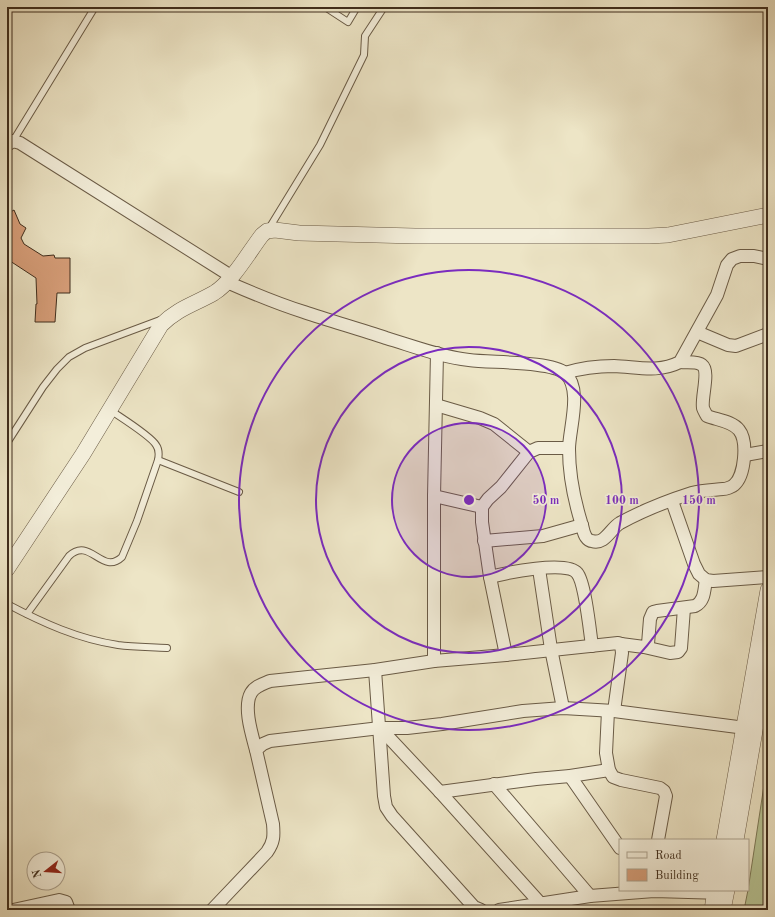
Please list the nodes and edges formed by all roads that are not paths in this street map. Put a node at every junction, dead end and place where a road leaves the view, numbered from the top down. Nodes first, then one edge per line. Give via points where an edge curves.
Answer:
1 (95, 7) edge
2 (324, 7) edge
3 (357, 7) edge
4 (384, 7) edge
5 (10, 143) edge
6 (768, 215) edge
7 (267, 231) junction
8 (768, 259) edge
9 (229, 280) junction
10 (169, 316) junction
11 (697, 332) junction
12 (768, 334) edge
13 (437, 353) junction
14 (680, 362) junction
15 (565, 373) junction
16 (436, 405) junction
17 (110, 410) junction
18 (7, 443) edge
19 (569, 448) junction
20 (768, 451) edge
21 (529, 452) junction
22 (745, 455) junction
23 (158, 460) junction
24 (239, 492) dead end
25 (434, 496) junction
26 (672, 501) junction
27 (482, 507) junction
28 (582, 525) junction
29 (484, 541) junction
30 (7, 569) edge
31 (539, 569) junction
32 (490, 577) junction
33 (768, 577) edge
34 (706, 580) junction
35 (768, 590) edge
36 (7, 604) edge
37 (684, 608) junction
38 (27, 614) junction
39 (621, 644) junction
40 (592, 646) junction
41 (644, 647) junction
42 (167, 648) dead end
43 (551, 649) junction
44 (506, 655) junction
45 (768, 656) edge
46 (434, 661) junction
47 (375, 670) junction
48 (563, 708) junction
49 (611, 711) junction
50 (380, 728) junction
51 (750, 728) junction
52 (256, 750) junction
53 (609, 770) junction
54 (570, 776) junction
55 (494, 784) junction
56 (440, 792) junction
57 (658, 839) edge
58 (724, 839) edge
59 (736, 839) edge
60 (619, 847) edge
61 (654, 891) edge
62 (721, 891) edge
63 (590, 896) junction
64 (540, 903) junction
65 (32, 908) edge
66 (14, 910) edge
67 (69, 910) edge
68 (212, 910) edge
69 (481, 910) edge
70 (499, 910) edge
71 (712, 910) edge
72 (723, 910) edge

1 - 5 lane
2 - 3 lane via 348,22
4 - 7 lane via 366,36 364,55 320,145
5 - 9 street via 20,143
6 - 7 street via 682,233 649,236 415,236
7 - 9 street
8 - 11 street via 740,256 732,259 727,265 717,295
9 - 10 street via 215,292
9 - 13 street via 304,312
10 - 17 street
10 - 18 lane via 85,348 70,357 56,369 42,387
11 - 12 street via 736,346
11 - 14 street
13 - 15 street via 468,360 554,367
13 - 16 street
14 - 15 street via 660,369 614,366 592,367
14 - 22 street via 702,365 706,372 704,410 707,416 730,423 739,429
15 - 19 street via 574,393
16 - 21 street via 494,424
16 - 25 street
17 - 23 lane via 156,444
17 - 30 street
19 - 21 street via 538,448
19 - 28 street via 571,472
20 - 22 street
21 - 27 street
22 - 26 street via 734,485 725,489 693,493
23 - 24 lane
23 - 38 lane via 122,557 112,563 86,550 73,551
25 - 27 street
25 - 46 street
26 - 28 street via 630,518 616,526 599,542 589,541
26 - 34 street via 694,564
27 - 29 street
28 - 29 street via 543,536
29 - 32 street
31 - 32 street
31 - 40 street via 570,568 577,573 583,590
31 - 43 street
32 - 44 street
33 - 34 street
34 - 37 street via 700,604
35 - 51 street
36 - 38 lane
37 - 41 street via 654,612 650,619 648,644
37 - 41 street via 681,648 678,652 670,653
38 - 42 lane via 64,632 90,639 119,645
39 - 40 street
39 - 41 street
39 - 49 street via 622,653
40 - 43 street
43 - 44 street
43 - 48 street
44 - 46 street
45 - 51 street
46 - 47 street
47 - 50 street
47 - 52 street via 270,681 259,685 251,693 248,706
48 - 49 street
48 - 50 street via 523,711 407,728
49 - 51 street
49 - 53 street via 606,752
50 - 52 street via 270,741
50 - 56 street
50 - 69 street via 386,807 474,907
51 - 58 street
51 - 59 street
52 - 68 street via 273,824 272,844
53 - 54 street
53 - 57 street via 613,777 655,786 664,791 666,800
54 - 55 street
54 - 60 street
55 - 56 street
55 - 63 street
56 - 64 street
61 - 62 street
61 - 63 street
62 - 71 street
62 - 72 street
63 - 64 street
64 - 70 street
65 - 66 street
65 - 67 street via 63,900

